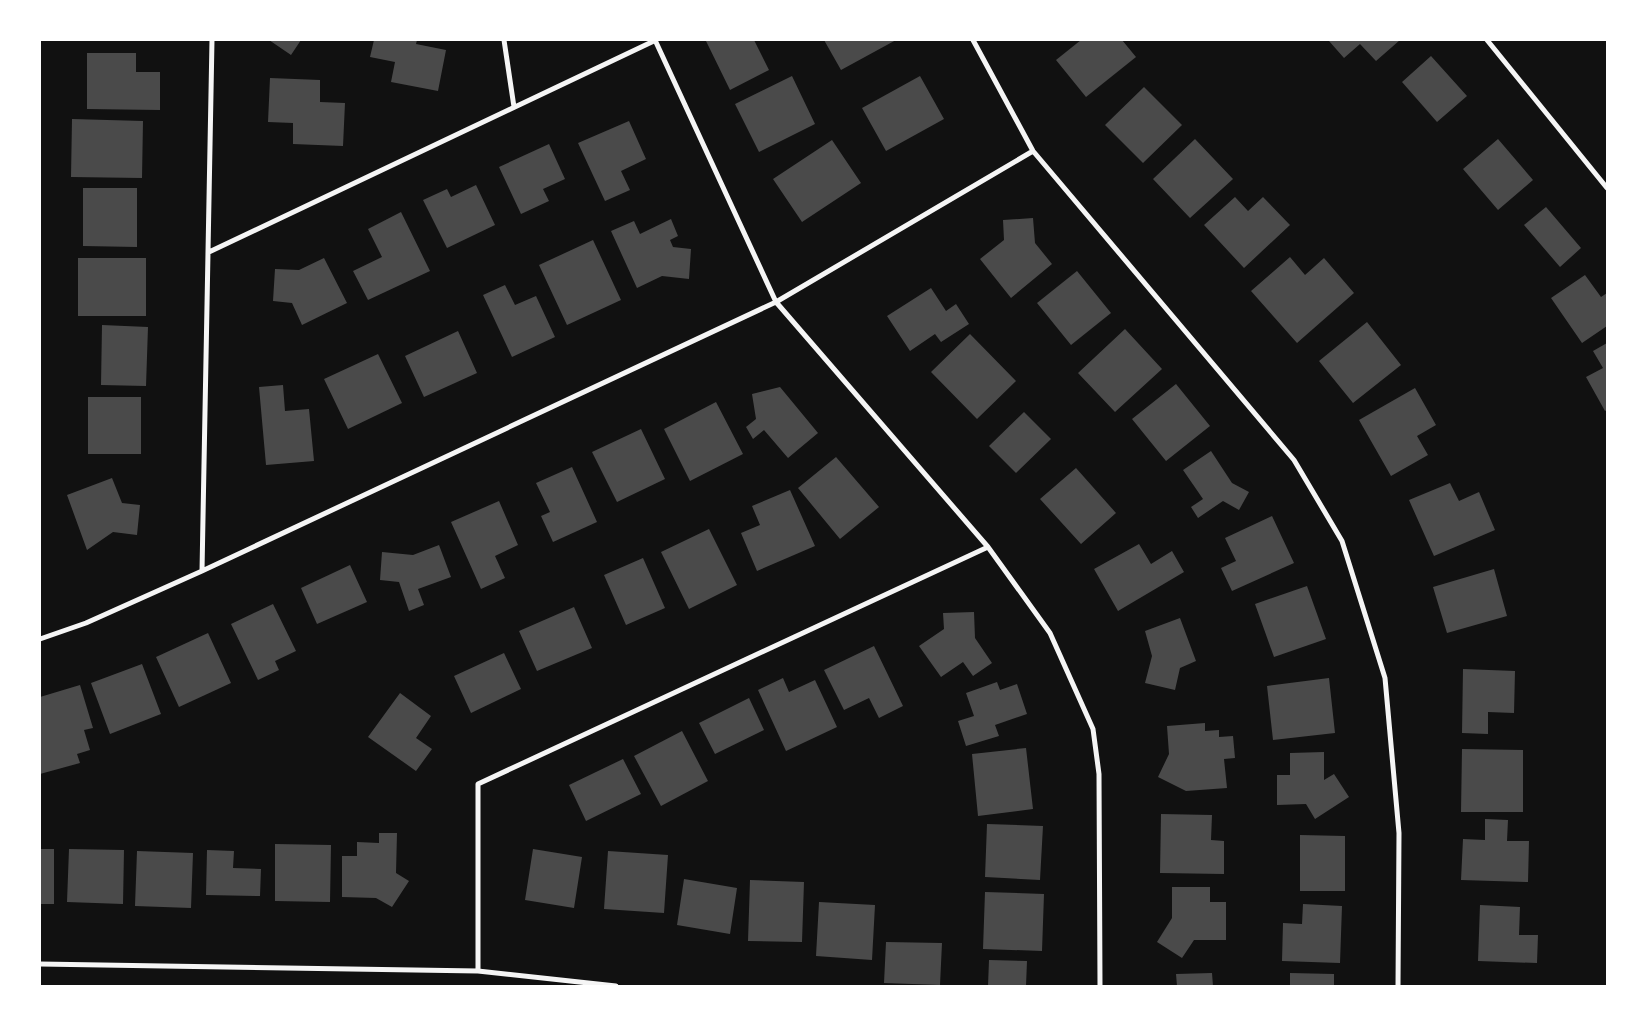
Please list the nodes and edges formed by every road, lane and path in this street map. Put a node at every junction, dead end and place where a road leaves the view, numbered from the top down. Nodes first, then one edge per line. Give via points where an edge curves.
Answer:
1 (212, 40) edge
2 (504, 40) edge
3 (656, 40) edge
4 (973, 40) edge
5 (1487, 40) edge
6 (514, 107) junction
7 (1033, 151) junction
8 (1607, 188) edge
9 (209, 252) junction
10 (776, 302) junction
11 (988, 547) junction
12 (202, 571) junction
13 (40, 639) edge
14 (40, 964) edge
15 (478, 971) junction
16 (616, 986) edge
17 (1100, 986) edge
18 (1398, 986) edge

1 - 9 street
2 - 6 street
3 - 6 street
3 - 10 street
4 - 7 street
5 - 8 street
6 - 9 street
7 - 10 street
7 - 18 street via 1294,460 1342,542 1385,678 1399,833
9 - 12 street
10 - 11 street
10 - 12 street
11 - 15 street via 478,784
11 - 17 street via 1050,633 1093,729 1099,774
12 - 13 street via 86,623
14 - 15 street
15 - 16 street

